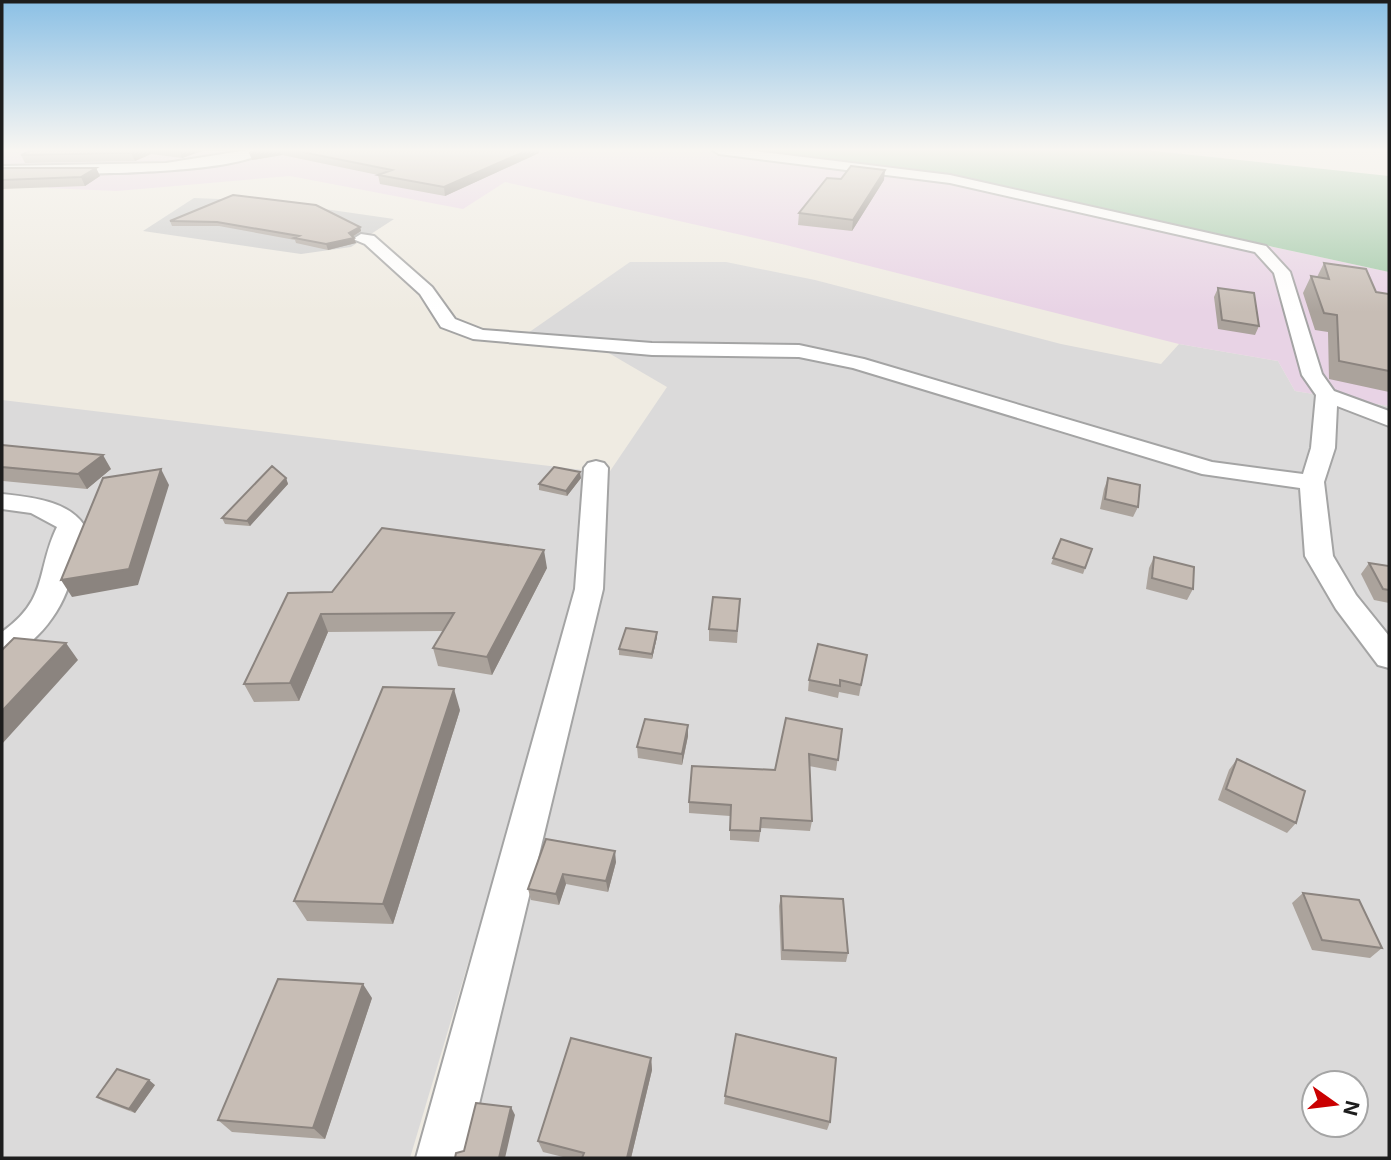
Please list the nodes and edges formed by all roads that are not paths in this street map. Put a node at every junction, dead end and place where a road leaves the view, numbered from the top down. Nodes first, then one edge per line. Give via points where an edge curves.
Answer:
1 (1061, 204) edge
2 (362, 239) dead end
3 (1327, 395) junction
4 (1389, 419) edge
5 (596, 468) dead end
6 (1312, 482) junction
7 (2, 502) edge
8 (2, 647) edge
9 (1389, 657) edge
10 (441, 1158) edge

1 - 3 street via 1260,249 1282,272 1312,375
2 - 6 street via 369,239 426,291 448,323 480,335 652,349 799,351 857,363 1210,469
3 - 4 street
3 - 6 street via 1322,448
5 - 10 street via 589,589
6 - 9 street via 1319,556 1346,602
7 - 8 street via 61,515 71,525 44,607 24,631

